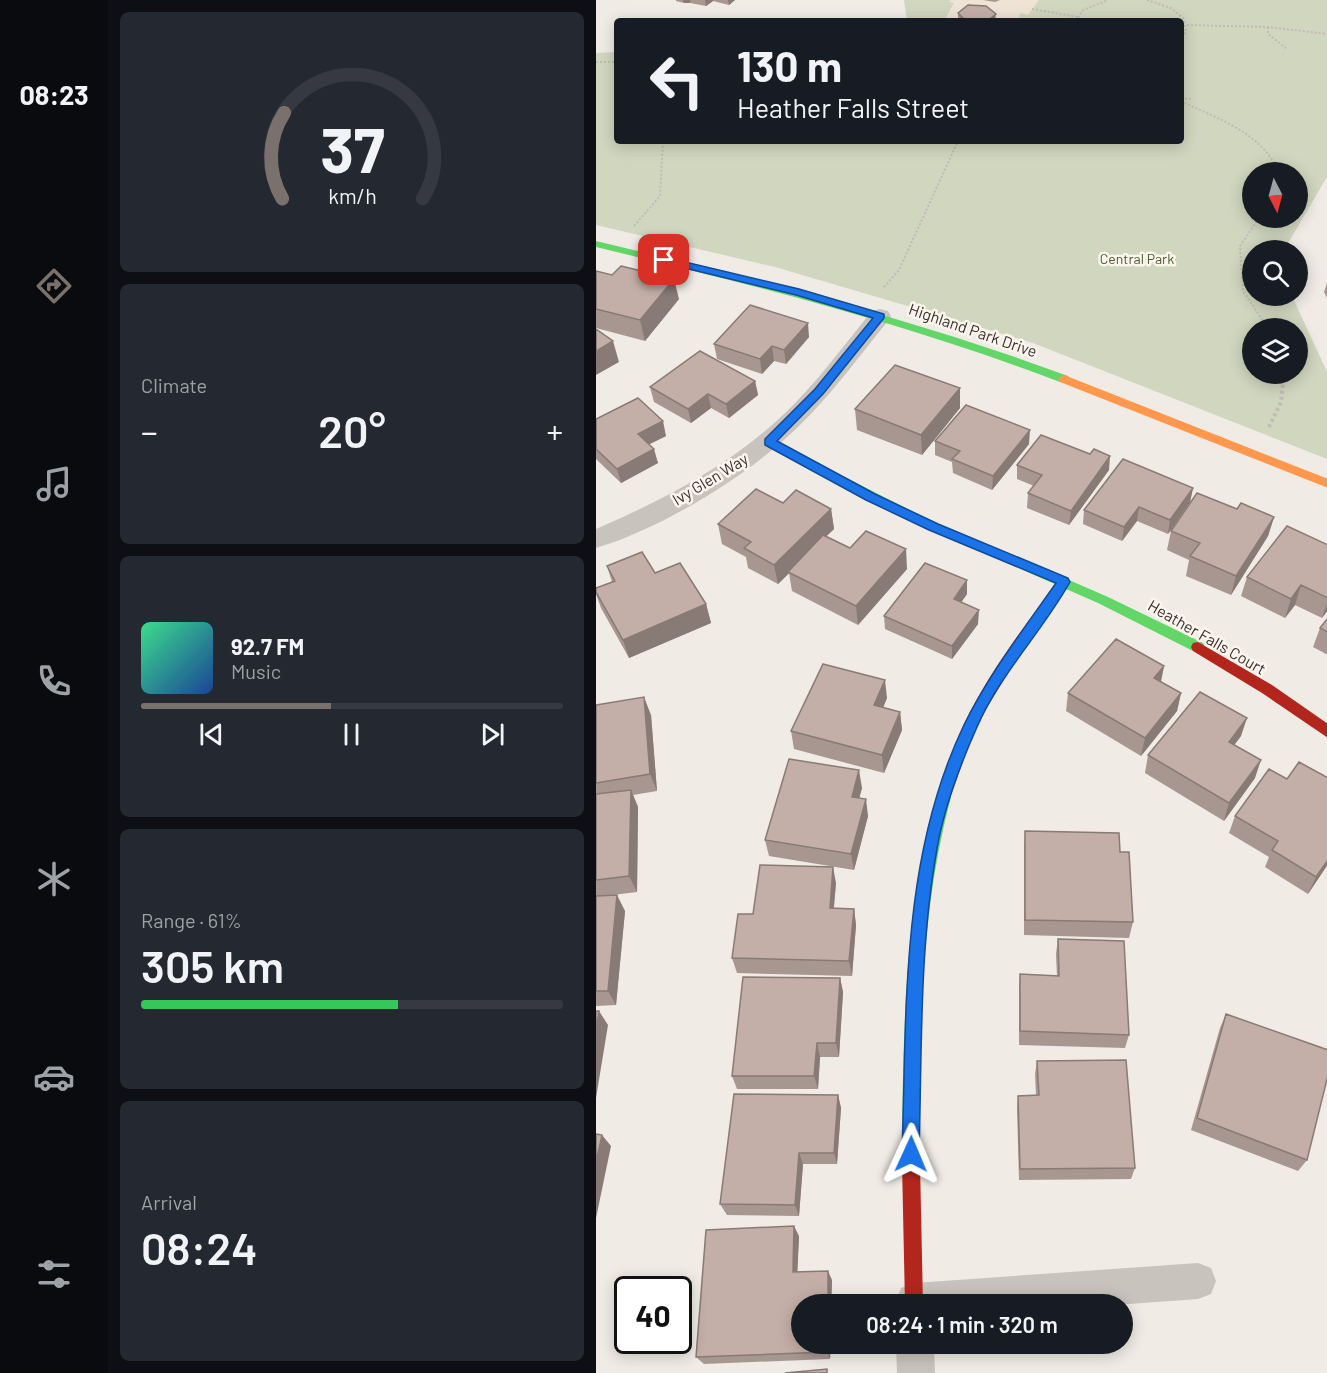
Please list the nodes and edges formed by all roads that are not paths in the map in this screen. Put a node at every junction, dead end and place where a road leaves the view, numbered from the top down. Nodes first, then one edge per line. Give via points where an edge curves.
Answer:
1 (596, 244) edge
2 (880, 316) junction
3 (769, 442) junction
4 (1328, 484) edge
5 (596, 539) edge
6 (1064, 582) junction
7 (1328, 732) edge
8 (1198, 1281) dead end
9 (914, 1294) edge
10 (1030, 1294) edge
11 (915, 1354) edge
12 (916, 1373) edge

1 - 2 street, Highland Park Drive
2 - 3 street, Ivy Glen Way via 819,392
2 - 4 street, Highland Park Drive via 1018,361
3 - 5 street, Ivy Glen Way via 680,498
3 - 6 street, Heather Falls Court via 870,497
6 - 7 street, Heather Falls Court via 1159,626
6 - 9 street via 989,690 970,727 946,789 930,847 916,979 910,1176
8 - 10 street
11 - 12 street

